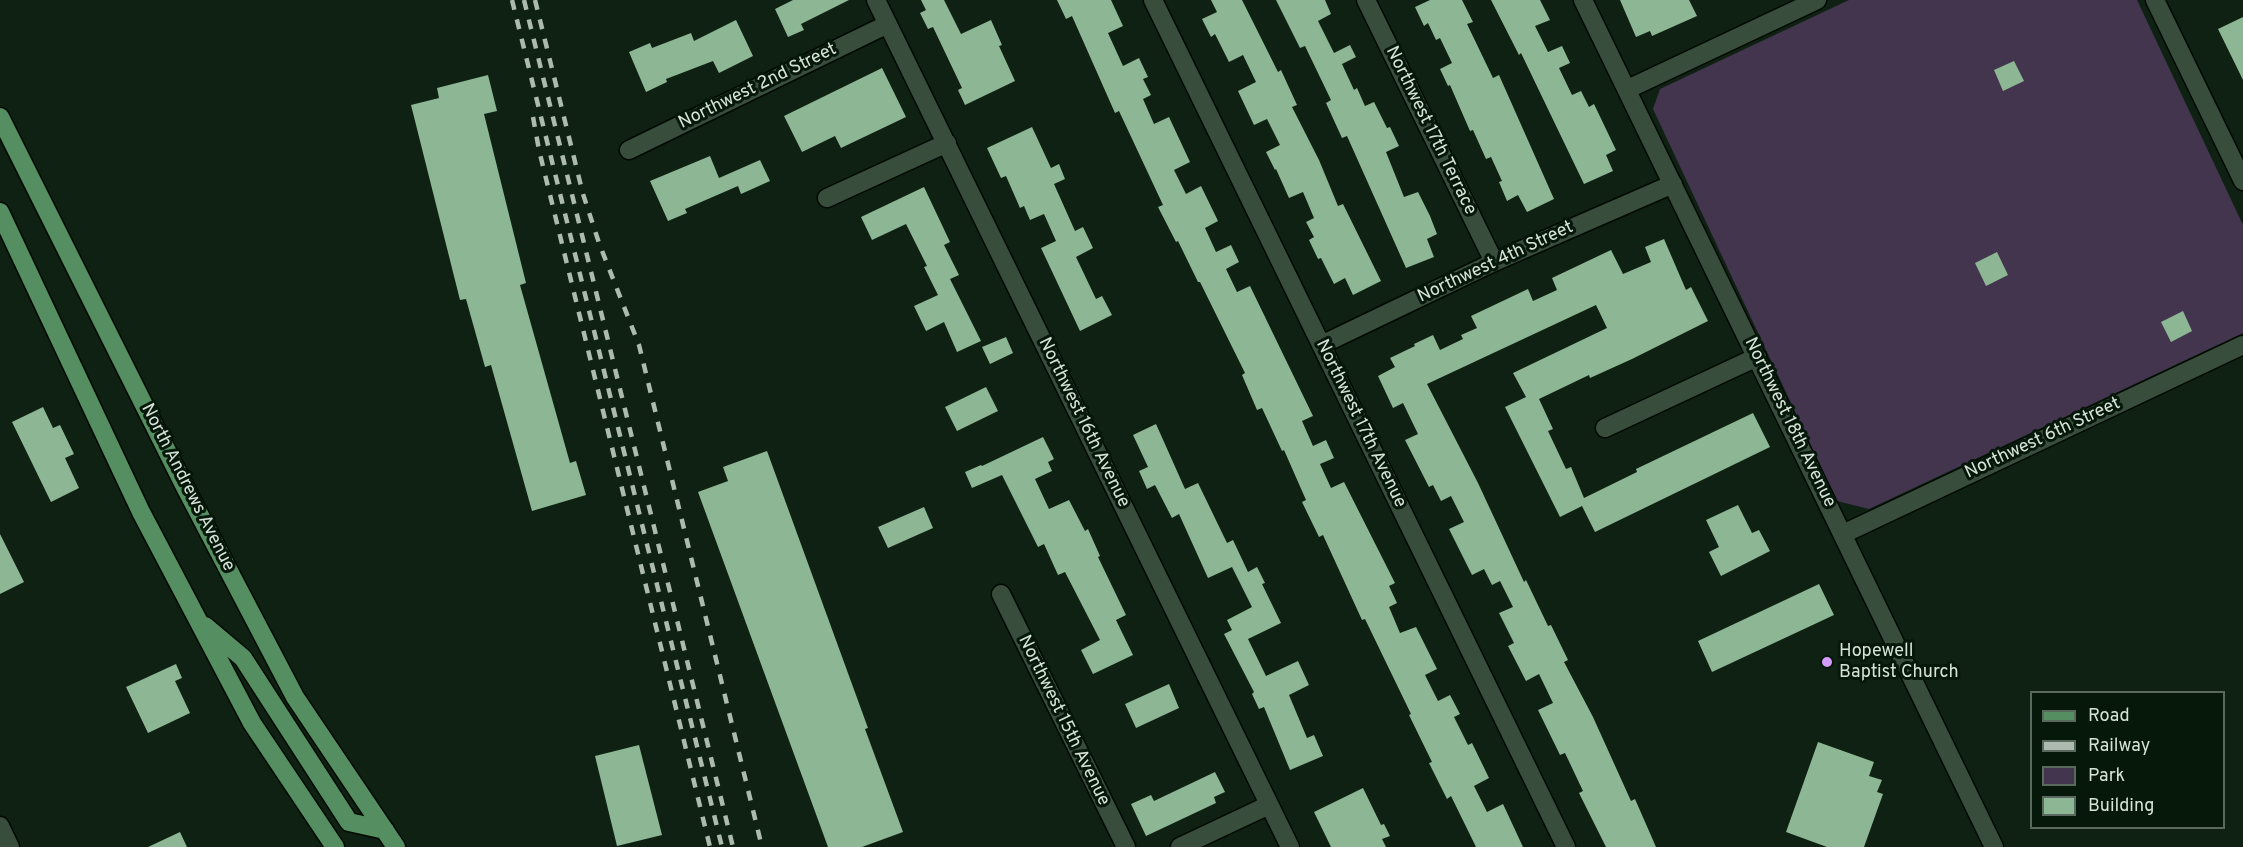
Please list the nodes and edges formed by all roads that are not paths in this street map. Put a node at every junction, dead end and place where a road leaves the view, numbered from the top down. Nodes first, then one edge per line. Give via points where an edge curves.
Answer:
1 (876, 0) edge
2 (1153, 0) edge
3 (1366, 0) edge
4 (1583, 0) edge
5 (1817, 0) edge
6 (2155, 0) edge
7 (888, 24) junction
8 (1628, 89) junction
9 (0, 117) edge
10 (947, 143) junction
11 (629, 150) dead end
12 (2243, 181) edge
13 (1673, 184) junction
14 (827, 198) dead end
15 (0, 212) edge
16 (1494, 262) junction
17 (1321, 345) junction
18 (2243, 345) edge
19 (1757, 357) junction
20 (1605, 428) dead end
21 (1843, 534) junction
22 (1001, 594) dead end
23 (199, 621) junction
24 (1269, 805) junction
25 (0, 826) edge
26 (385, 830) junction
27 (10, 847) edge
28 (335, 847) edge
29 (396, 847) edge
30 (1126, 847) edge
31 (1180, 847) edge
32 (1290, 847) edge
33 (1566, 847) edge
34 (1994, 847) edge

1 - 7 street, Northwest 16th Avenue
2 - 17 street, Northwest 17th Avenue
3 - 16 street, Northwest 17th Terrace
4 - 8 street, Northwest 18th Avenue
5 - 8 street
6 - 12 street
7 - 10 street, Northwest 16th Avenue
7 - 11 street, Northwest 2nd Street
8 - 13 street, Northwest 18th Avenue
9 - 26 main road, North Andrews Avenue via 186,489 296,697
10 - 14 street
10 - 24 street, Northwest 16th Avenue
13 - 16 street, Northwest 4th Street
13 - 19 street, Northwest 18th Avenue
15 - 23 main road via 141,512
16 - 17 street, Northwest 4th Street
17 - 33 street, Northwest 17th Avenue
18 - 21 street, Northwest 6th Street
19 - 20 street
19 - 21 street, Northwest 18th Avenue
21 - 34 street, Northwest 18th Avenue
22 - 30 street, Northwest 15th Avenue
23 - 26 main road via 243,658 349,822
23 - 28 main road via 252,723
24 - 31 street
24 - 32 street, Northwest 16th Avenue
25 - 27 street
26 - 29 main road, North Andrews Avenue

